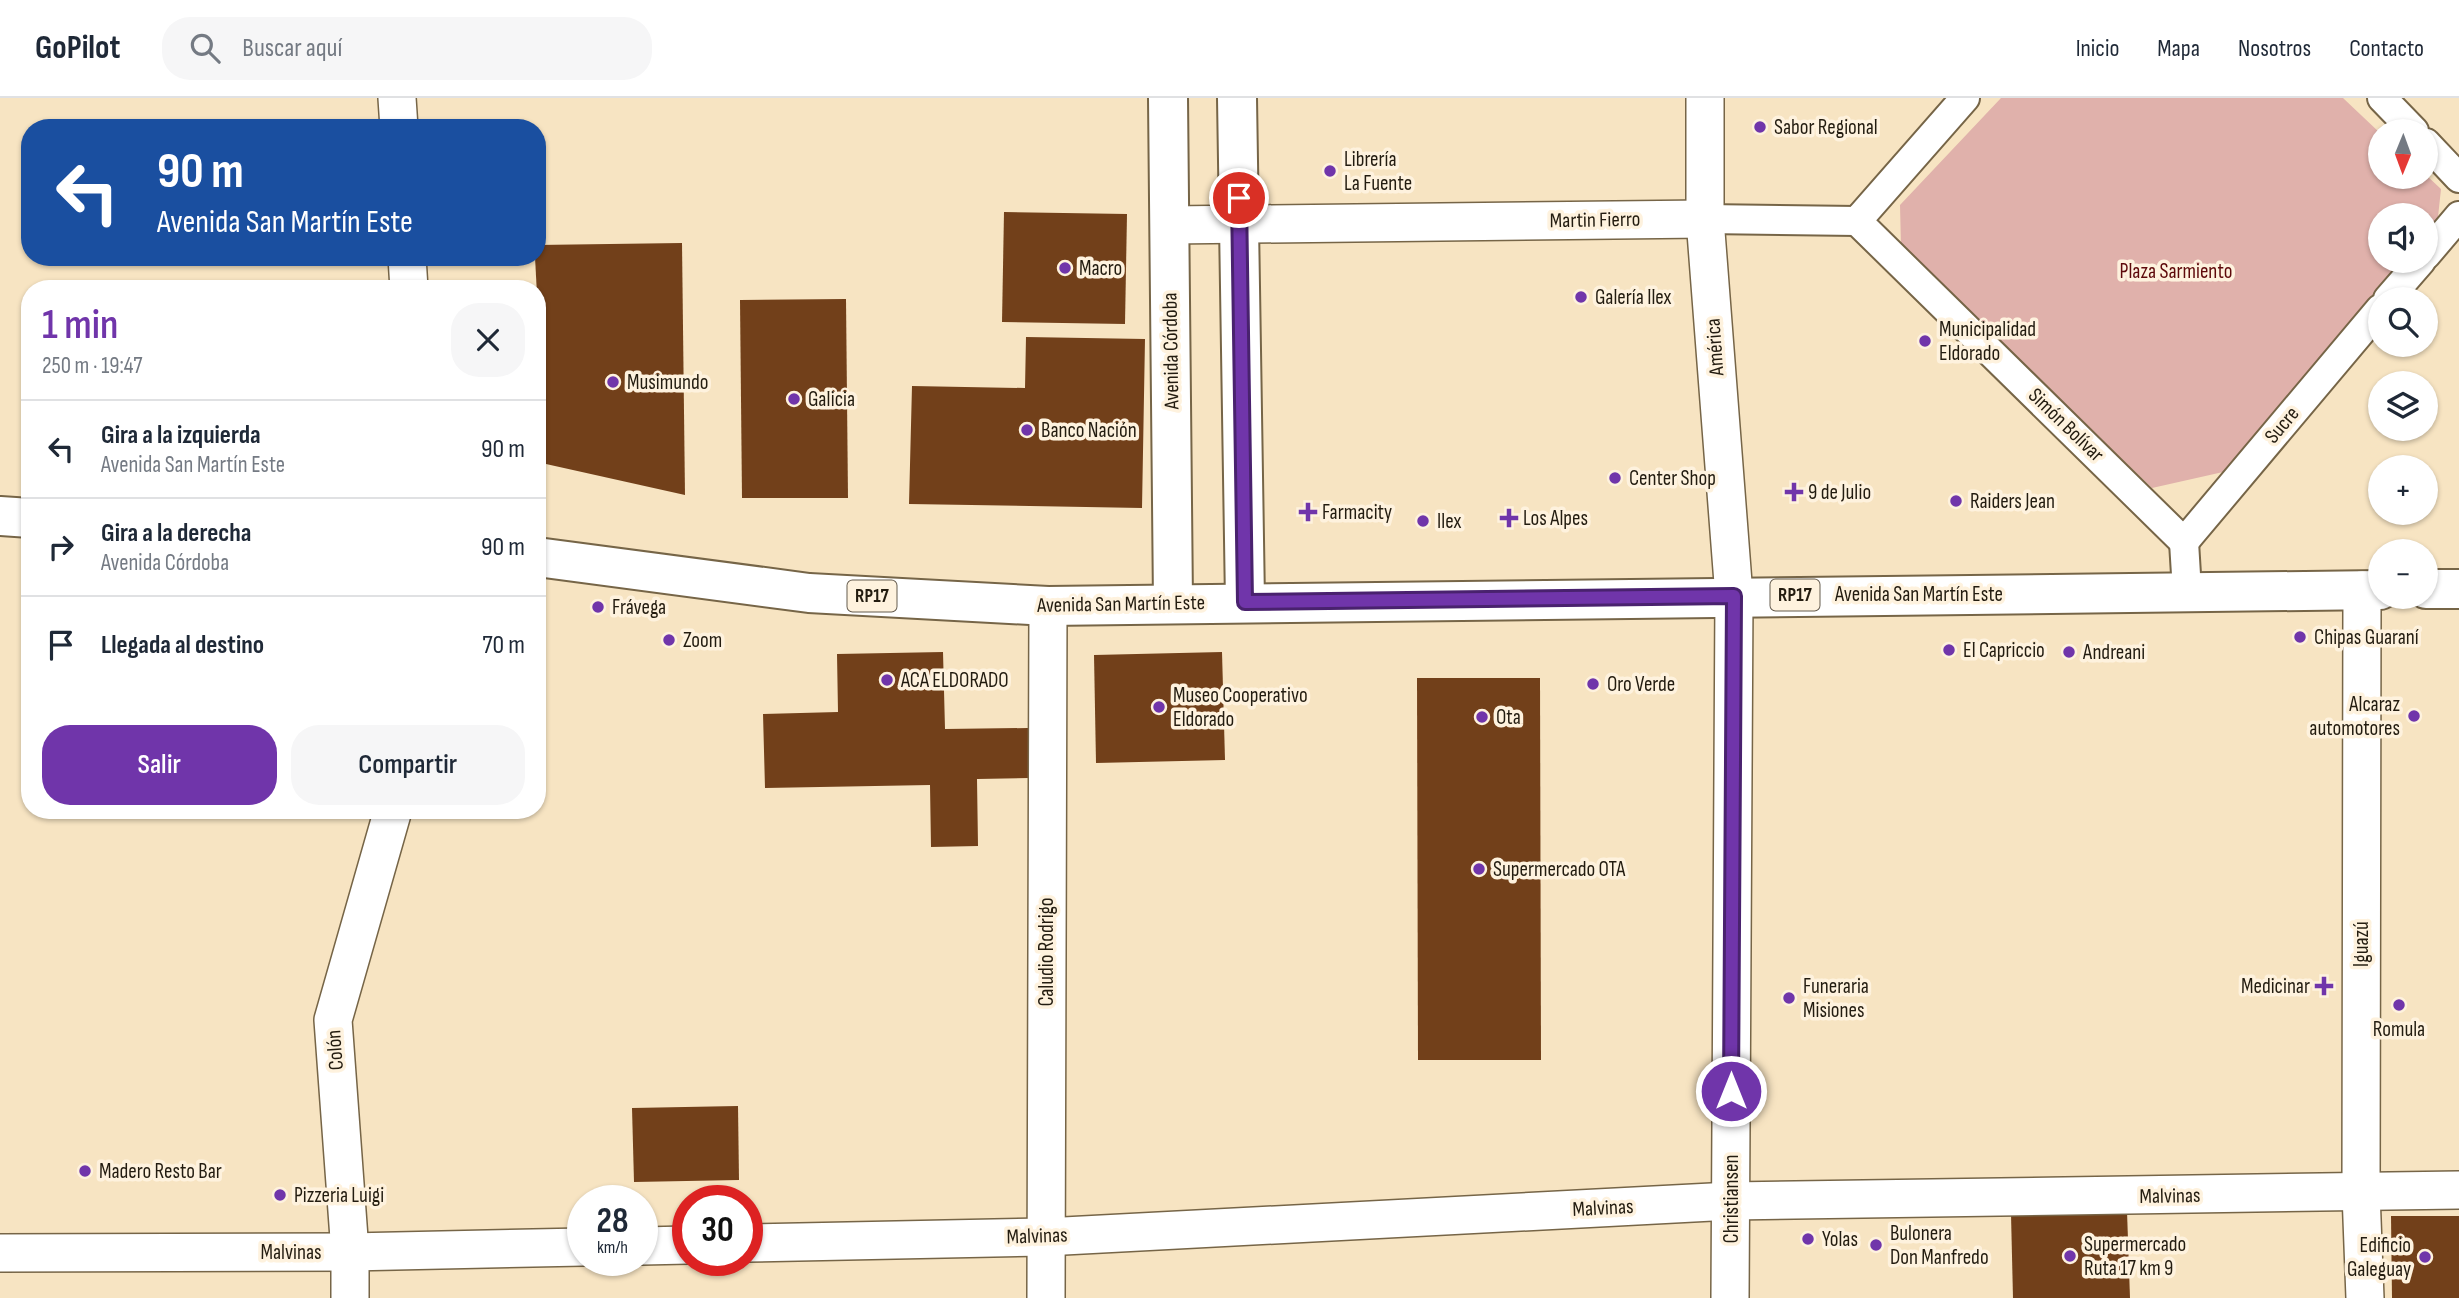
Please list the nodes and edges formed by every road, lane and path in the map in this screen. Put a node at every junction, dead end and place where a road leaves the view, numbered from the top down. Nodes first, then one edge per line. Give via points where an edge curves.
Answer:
1 (397, 98) edge
2 (1168, 98) edge
3 (1237, 98) edge
4 (1705, 98) edge
5 (1965, 98) edge
6 (2382, 98) edge
7 (398, 119) edge
8 (2402, 119) edge
9 (2438, 156) edge
10 (2459, 178) edge
11 (2459, 216) edge
12 (1705, 219) junction
13 (1857, 221) junction
14 (1239, 223) junction
15 (1170, 225) junction
16 (2438, 241) edge
17 (2411, 273) edge
18 (2398, 287) edge
19 (2368, 323) edge
20 (0, 516) edge
21 (21, 517) edge
22 (2184, 542) junction
23 (546, 557) edge
24 (2438, 589) edge
25 (2459, 589) edge
26 (2368, 590) edge
27 (2187, 592) junction
28 (1734, 596) junction
29 (1245, 602) junction
30 (1174, 603) junction
31 (1048, 606) junction
32 (2371, 609) edge
33 (390, 819) edge
34 (2459, 1190) edge
35 (2361, 1194) junction
36 (1731, 1201) junction
37 (1045, 1237) junction
38 (763, 1243) edge
39 (567, 1247) edge
40 (350, 1252) junction
41 (0, 1253) edge
42 (350, 1298) edge
43 (1046, 1298) edge
44 (1730, 1298) edge
45 (2365, 1298) edge

1 - 7 street
2 - 15 main road, Avenida Córdoba
3 - 14 main road
4 - 12 street, América
5 - 13 street
6 - 8 street
9 - 10 street
11 - 16 street
12 - 13 street, Martin Fierro
12 - 14 street, Martin Fierro
12 - 28 street, América
13 - 22 street, Simón Bolívar
14 - 15 street, Martin Fierro
14 - 29 main road
15 - 30 main road, Avenida Córdoba
17 - 18 street
19 - 22 street, Sucre
20 - 21 main road
22 - 27 street
23 - 31 main road, Avenida San Martín Este / RP17 via 809,593
24 - 25 main road
26 - 27 main road, Avenida San Martín Este / RP17
27 - 28 main road, Avenida San Martín Este / RP17
28 - 29 main road, Avenida San Martín Este / RP17
28 - 36 street, Christiansen
29 - 30 main road, Avenida San Martín Este / RP17
30 - 31 main road, Avenida San Martín Este / RP17
31 - 37 street, Caludio Rodrigo
32 - 35 street, Iguazú
33 - 40 street, Colón via 333,1020
34 - 35 street, Malvinas
35 - 36 street, Malvinas
35 - 45 street, Iguazú
36 - 37 street, Malvinas
36 - 44 street, Christiansen
37 - 38 street, Malvinas
37 - 43 street, Caludio Rodrigo
39 - 40 street, Malvinas
40 - 41 street, Malvinas
40 - 42 street, Colón

